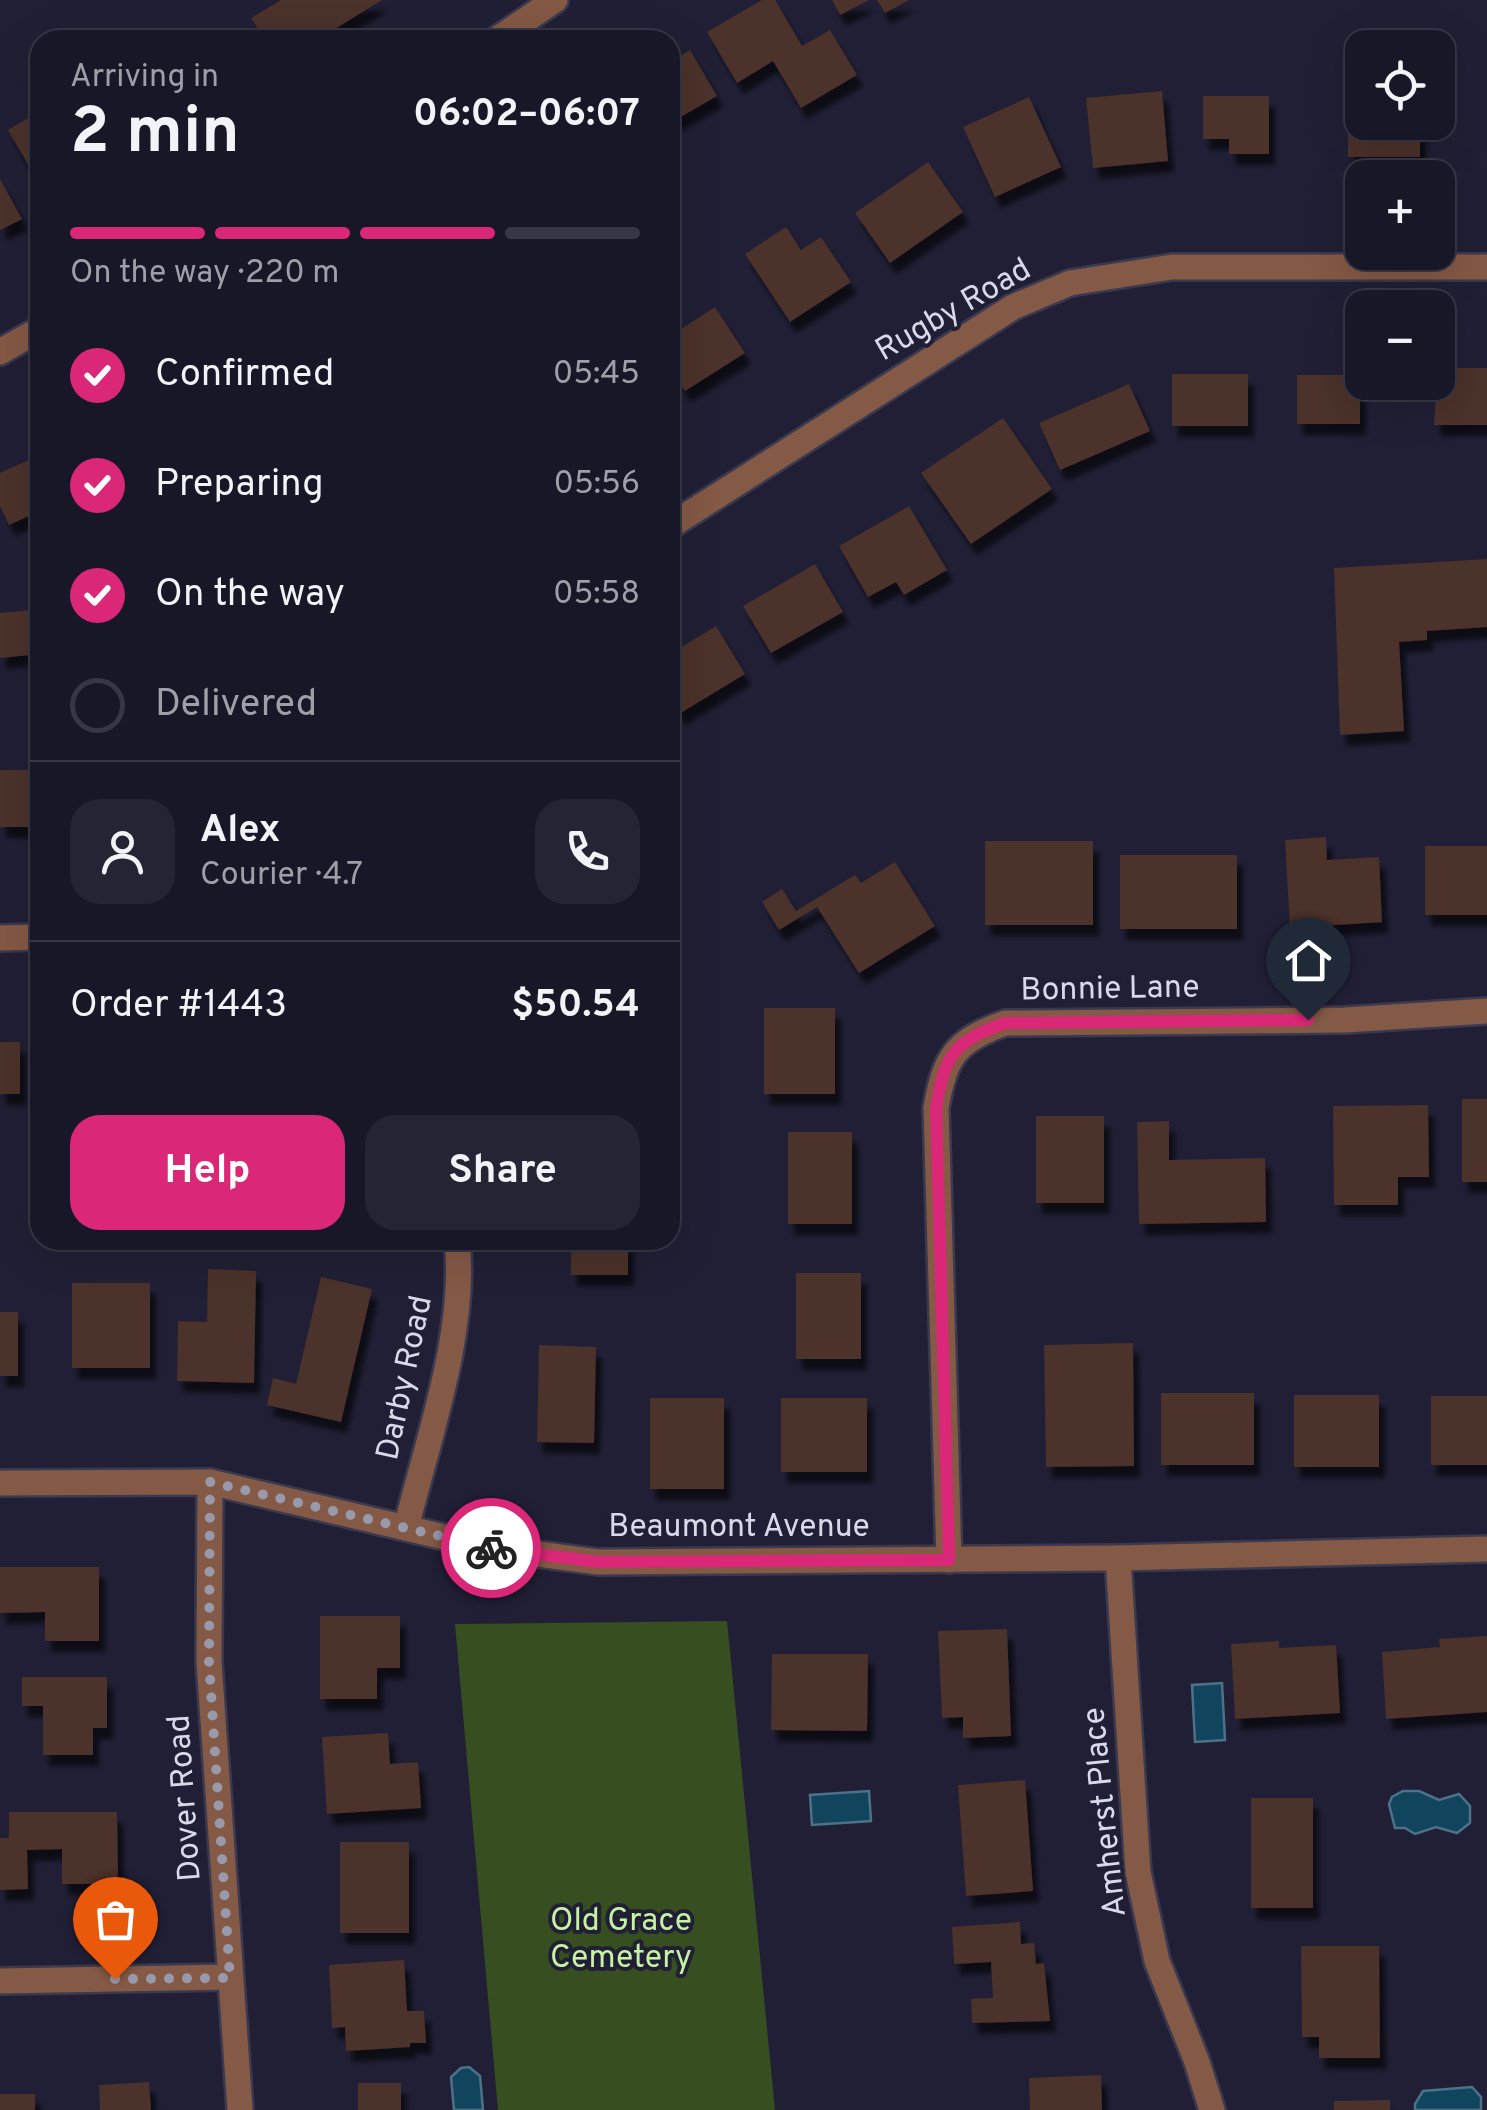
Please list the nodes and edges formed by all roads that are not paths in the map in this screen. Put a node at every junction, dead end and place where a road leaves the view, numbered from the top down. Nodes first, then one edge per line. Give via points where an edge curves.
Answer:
1 (543, 3) edge
2 (509, 30) edge
3 (1487, 267) edge
4 (30, 335) edge
5 (0, 352) edge
6 (680, 520) edge
7 (30, 937) edge
8 (0, 938) edge
9 (1487, 1010) edge
10 (458, 1250) edge
11 (210, 1482) junction
12 (0, 1483) edge
13 (406, 1528) junction
14 (1487, 1549) edge
15 (1118, 1558) junction
16 (949, 1560) junction
17 (230, 1978) junction
18 (0, 1980) edge
19 (240, 2110) edge
20 (1212, 2110) edge

1 - 2 street
3 - 6 street, Rugby Road via 1172,267 1070,283 1014,307
4 - 5 street
7 - 8 street
9 - 16 street, Bonnie Lane via 1346,1020 1005,1023 961,1043 942,1072 936,1108
10 - 13 street, Darby Road via 452,1340
11 - 12 street, Beaumont Avenue
11 - 13 street, Beaumont Avenue
11 - 17 street, Dover Road via 209,1662
13 - 16 street, Beaumont Avenue via 490,1548 598,1562
14 - 15 street, Beaumont Avenue
15 - 16 street, Beaumont Avenue
15 - 20 street, Amherst Place via 1138,1872 1157,1961
17 - 18 street
17 - 19 street, Dover Road

